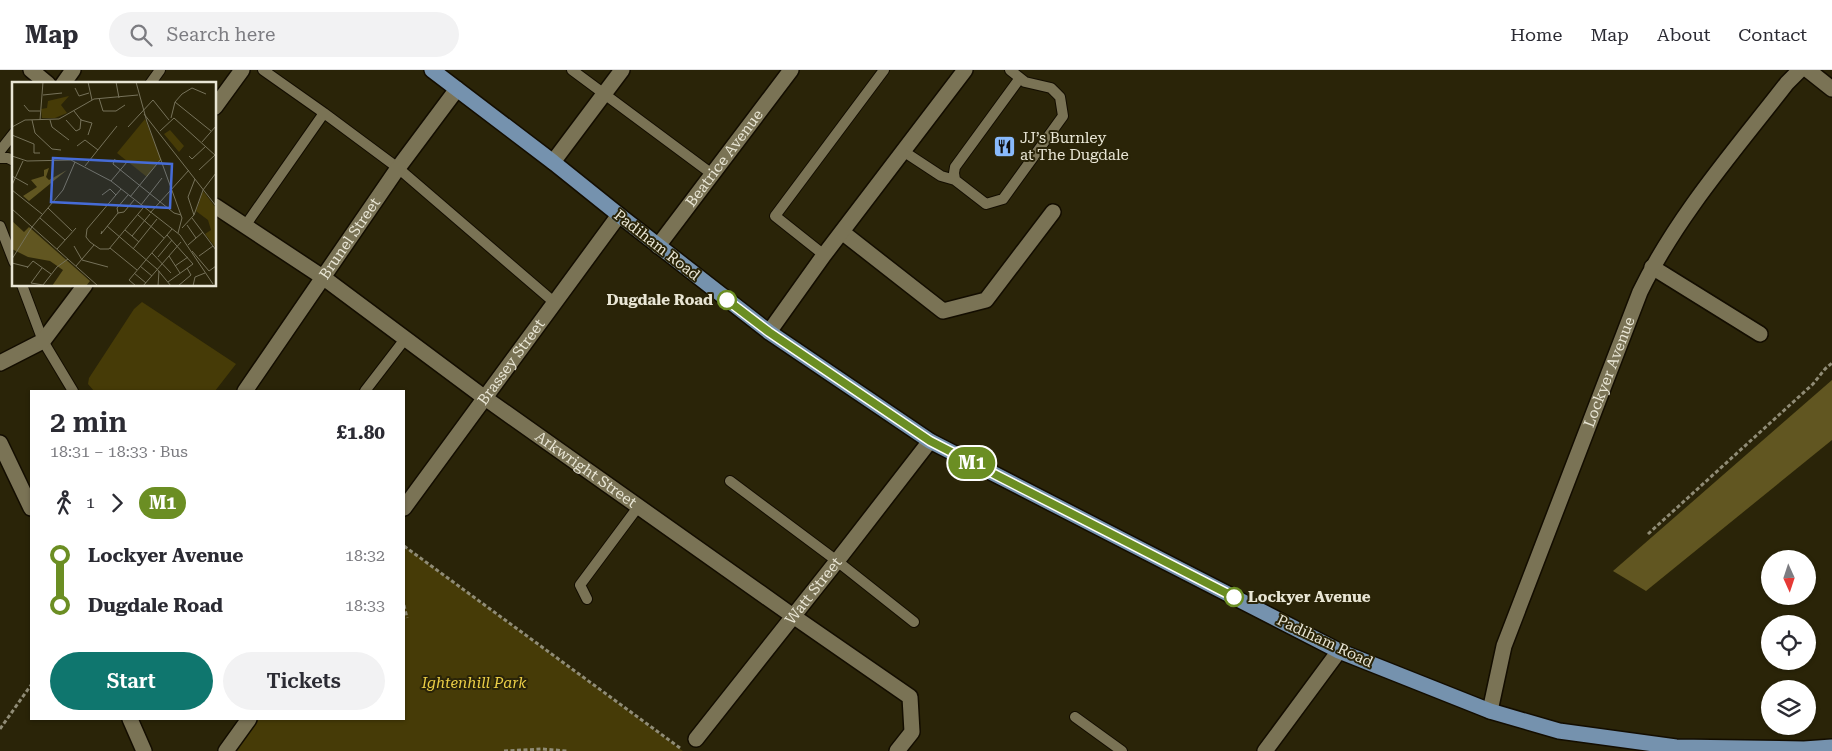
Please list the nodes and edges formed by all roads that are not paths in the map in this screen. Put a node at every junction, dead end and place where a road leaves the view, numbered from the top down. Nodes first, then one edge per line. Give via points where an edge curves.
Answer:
1 (32, 70) edge
2 (73, 70) edge
3 (160, 70) edge
4 (242, 70) edge
5 (263, 70) edge
6 (432, 70) edge
7 (572, 70) edge
8 (622, 70) edge
9 (791, 70) edge
10 (884, 70) edge
11 (965, 70) edge
12 (1010, 70) edge
13 (1800, 70) edge
14 (1808, 70) edge
15 (1020, 78) junction
16 (46, 82) edge
17 (64, 82) edge
18 (151, 82) edge
19 (457, 89) junction
20 (1832, 89) edge
21 (604, 94) junction
22 (216, 106) edge
23 (324, 112) junction
24 (12, 136) edge
25 (0, 151) edge
26 (903, 151) junction
27 (553, 162) junction
28 (398, 168) junction
29 (712, 174) junction
30 (955, 180) junction
31 (216, 207) edge
32 (1053, 212) dead end
33 (619, 215) junction
34 (0, 226) edge
35 (245, 226) junction
36 (842, 232) junction
37 (11, 246) edge
38 (658, 246) junction
39 (824, 255) junction
40 (1652, 267) junction
41 (324, 278) junction
42 (22, 286) edge
43 (84, 286) edge
44 (555, 303) junction
45 (769, 332) junction
46 (1760, 334) dead end
47 (405, 339) junction
48 (43, 341) junction
49 (0, 363) edge
50 (72, 390) edge
51 (247, 390) edge
52 (366, 390) edge
53 (485, 398) junction
54 (930, 441) junction
55 (0, 443) edge
56 (730, 481) dead end
57 (30, 506) edge
58 (405, 507) edge
59 (638, 507) junction
60 (837, 561) junction
61 (587, 598) dead end
62 (793, 616) junction
63 (914, 622) dead end
64 (1339, 651) junction
65 (1490, 711) junction
66 (1075, 716) dead end
67 (130, 720) edge
68 (248, 720) edge
69 (696, 739) dead end
70 (1832, 747) edge
71 (144, 751) edge
72 (226, 751) edge
73 (897, 751) edge
74 (1122, 751) edge
75 (1265, 751) edge

1 - 16 street
2 - 17 street
3 - 18 lane
4 - 22 street
5 - 23 lane
6 - 19 main road, Padiham Road
7 - 21 lane
8 - 21 street
9 - 29 street, Beatrice Avenue
10 - 39 lane via 774,216
11 - 26 street
12 - 15 lane
13 - 40 street, Lockyer Avenue via 1692,208
14 - 20 street
15 - 30 lane via 955,167
15 - 30 lane via 1051,88 1060,97 1063,116 1003,199 986,204
19 - 27 main road, Padiham Road
19 - 28 street, Brunel Street
21 - 27 street
21 - 29 lane
23 - 28 lane
23 - 35 lane
24 - 25 lane
26 - 30 lane via 941,176
26 - 36 street
27 - 33 main road, Padiham Road
28 - 41 street, Brunel Street
28 - 44 lane
29 - 38 street, Beatrice Avenue
31 - 35 street, Arkwright Street
32 - 36 street via 986,300 943,311
33 - 38 main road, Padiham Road
33 - 44 street, Brassey Street
34 - 37 lane
35 - 41 street, Arkwright Street
36 - 39 street
38 - 45 main road, Padiham Road
39 - 45 street
40 - 46 street
40 - 65 street, Lockyer Avenue via 1504,646
41 - 47 street, Arkwright Street
41 - 51 street, Brunel Street
42 - 48 lane
43 - 48 street
44 - 53 street, Brassey Street
45 - 54 main road, Padiham Road
47 - 52 lane
47 - 53 street, Arkwright Street
48 - 49 street
48 - 50 lane
53 - 58 street, Brassey Street
53 - 59 street, Arkwright Street
54 - 60 street, Watt Street
54 - 64 main road, Padiham Road
55 - 57 street
56 - 60 lane
59 - 61 lane via 580,585
59 - 62 street, Arkwright Street
60 - 62 street, Watt Street
60 - 63 lane
62 - 69 street, Watt Street
62 - 73 street, Arkwright Street via 910,697 912,732
64 - 65 main road, Padiham Road
64 - 75 street
65 - 70 main road, Padiham Road via 1559,731 1676,747
66 - 74 lane
67 - 71 street
68 - 72 street

